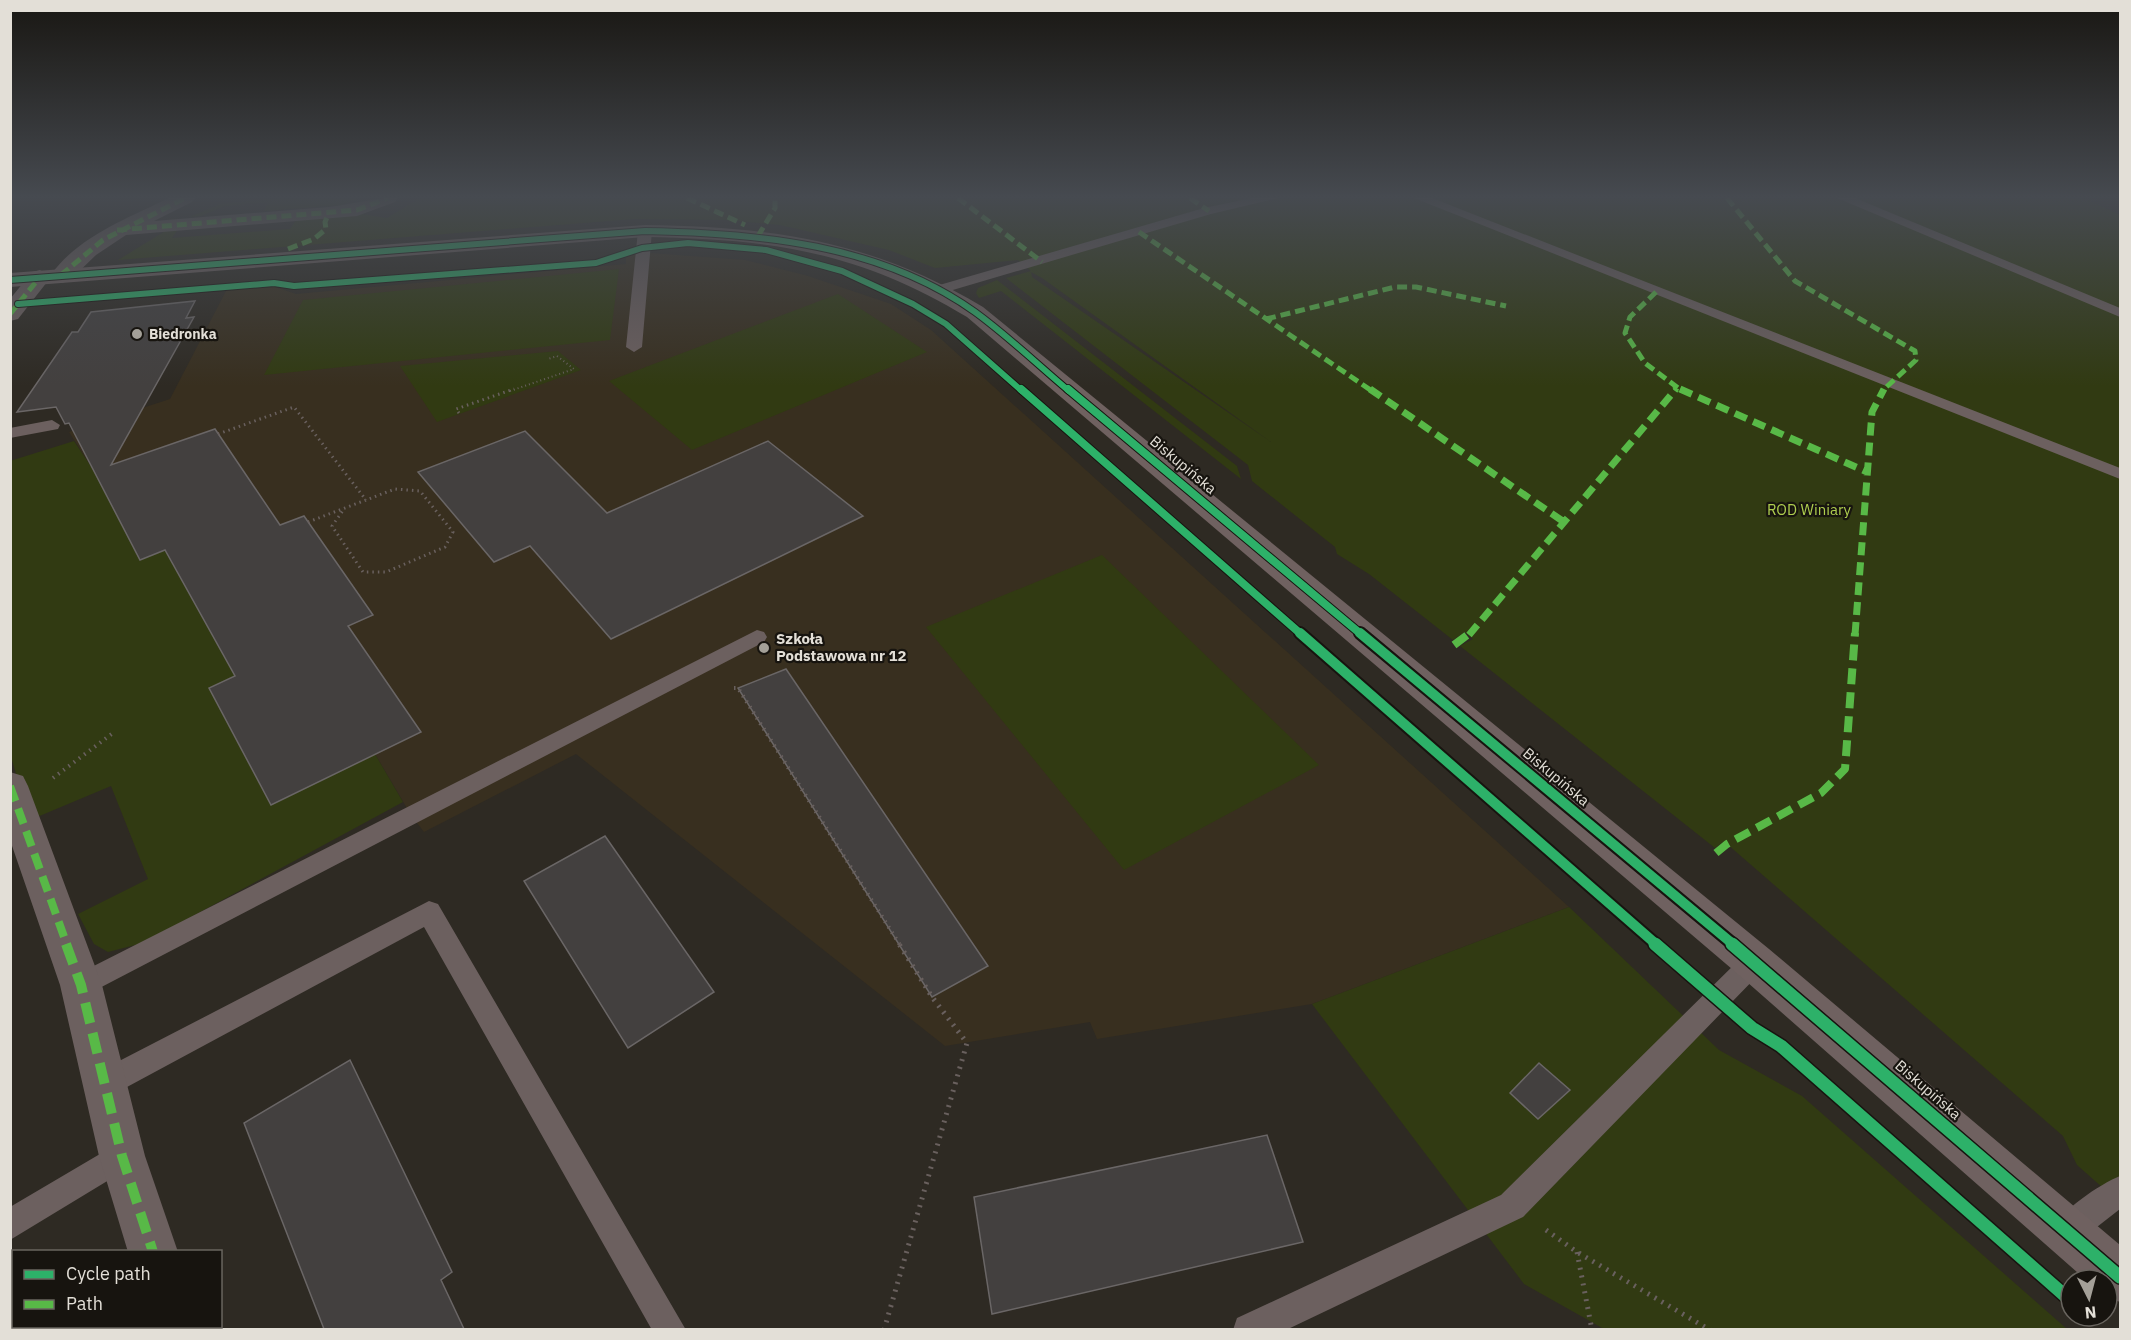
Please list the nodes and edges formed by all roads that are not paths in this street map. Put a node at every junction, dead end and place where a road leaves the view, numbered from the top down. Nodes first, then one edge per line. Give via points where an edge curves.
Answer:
1 (68, 261) edge
2 (263, 261) edge
3 (642, 261) edge
4 (869, 261) edge
5 (1039, 261) edge
6 (1579, 261) edge
7 (1994, 261) edge
8 (37, 278) edge
9 (941, 289) junction
10 (2121, 313) edge
11 (10, 314) edge
12 (634, 347) dead end
13 (52, 425) dead end
14 (10, 433) edge
15 (2121, 474) edge
16 (757, 637) dead end
17 (31, 783) edge
18 (1754, 962) junction
19 (81, 985) junction
20 (104, 1084) junction
21 (122, 1156) junction
22 (2121, 1191) edge
23 (10, 1225) edge
24 (2068, 1230) junction
25 (153, 1250) edge
26 (2121, 1277) edge
27 (670, 1329) edge
28 (1248, 1329) edge

1 - 8 street
2 - 8 street, Biskupińska
3 - 12 lane
4 - 9 street, Biskupińska
5 - 9 lane
6 - 15 lane
7 - 10 lane
8 - 11 street
9 - 18 street, Biskupińska via 975,312
13 - 14 lane
16 - 19 lane
17 - 19 street
18 - 24 street, Biskupińska
18 - 28 lane via 1512,1206
19 - 20 street
20 - 21 street
20 - 27 lane via 429,912
21 - 23 lane
21 - 25 street
22 - 24 lane
24 - 26 street, Biskupińska

